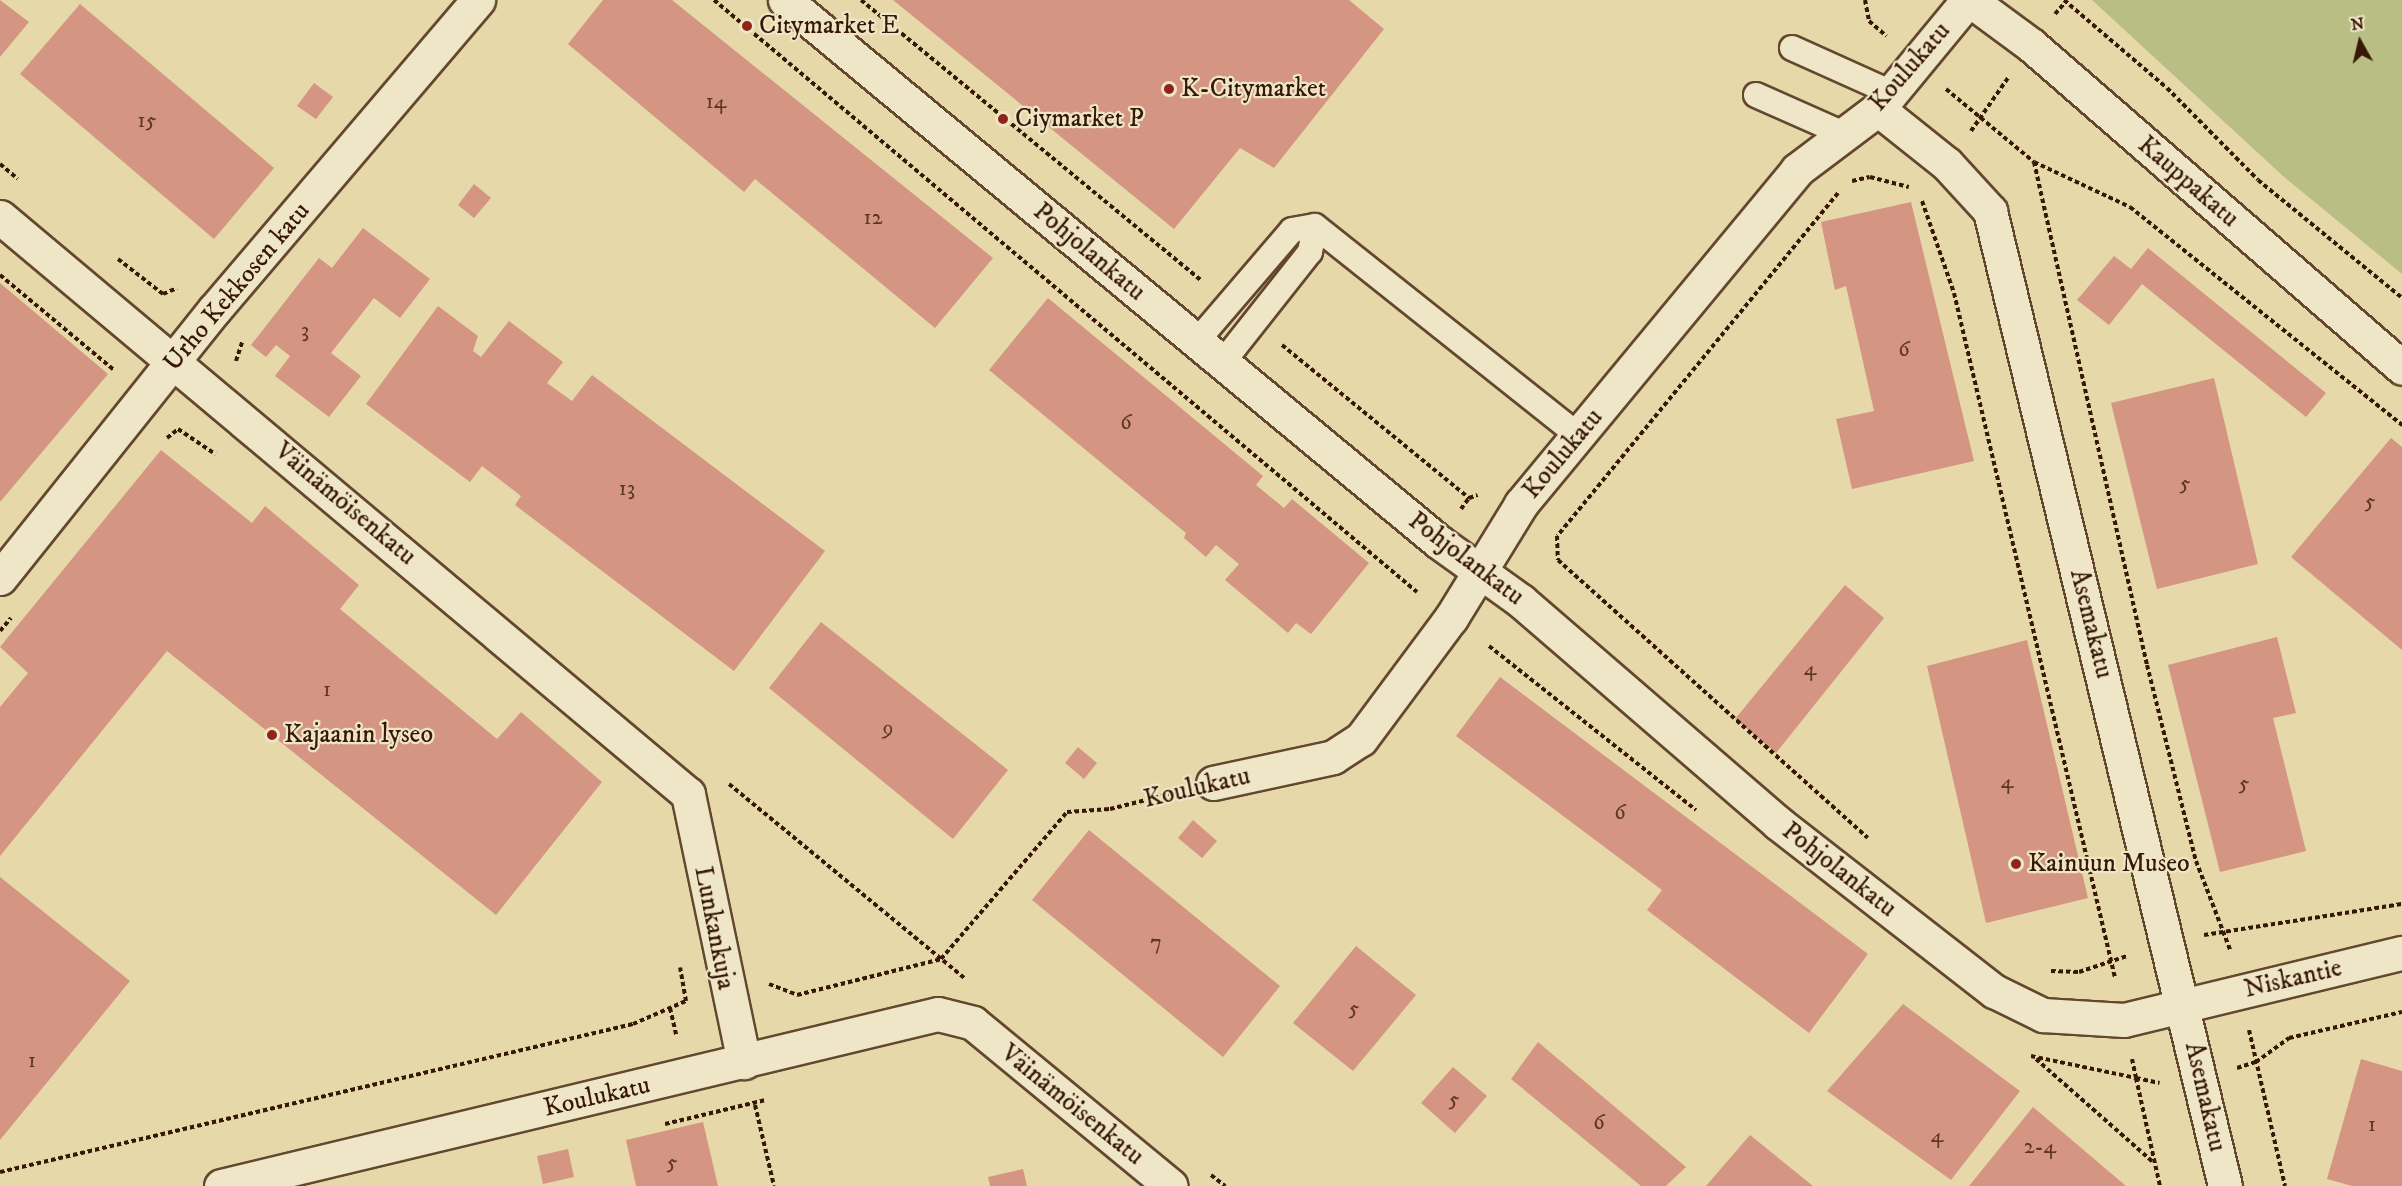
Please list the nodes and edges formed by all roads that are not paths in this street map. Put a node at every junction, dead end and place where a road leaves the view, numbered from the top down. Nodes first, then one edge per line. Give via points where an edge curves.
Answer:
1 (478, 0) edge
2 (785, 0) edge
3 (1969, 0) edge
4 (1792, 48) dead end
5 (1756, 95) dead end
6 (1885, 101) junction
7 (1844, 134) junction
8 (0, 217) edge
9 (1315, 226) junction
10 (1197, 341) junction
11 (175, 361) junction
12 (1223, 362) junction
13 (2402, 368) edge
14 (1579, 436) junction
15 (1479, 572) junction
16 (0, 578) edge
17 (1213, 783) road end
18 (688, 794) joint
19 (2402, 953) edge
20 (2184, 1005) junction
21 (973, 1023) joint
22 (744, 1062) junction
23 (220, 1186) edge
24 (1171, 1186) edge
25 (2225, 1186) edge

1 - 11 street, Urho Kekkosen katu
2 - 10 street, Pohjolankatu
3 - 6 street, Koulukatu
3 - 13 street, Kauppakatu via 2031,45
4 - 6 lane
5 - 7 lane
6 - 7 street, Koulukatu
6 - 20 street, Asemakatu via 1990,211
7 - 14 street, Koulukatu via 1797,170
8 - 11 street, Väinämöisenkatu
9 - 10 lane via 1292,230
9 - 12 lane via 1310,252
9 - 14 lane
10 - 12 street, Pohjolankatu
11 - 16 street, Urho Kekkosen katu
11 - 18 street, Väinämöisenkatu
12 - 15 street, Pohjolankatu
14 - 15 street, Koulukatu via 1521,504
15 - 17 street, Koulukatu via 1361,739 1333,757
15 - 20 street, Pohjolankatu via 1521,601 1778,823 1994,991 2043,1015 2124,1020
18 - 22 street, Lunkankuja
19 - 20 street, Niskantie
20 - 25 street, Asemakatu
21 - 22 street, Koulukatu via 938,1014
21 - 24 street, Väinämöisenkatu
22 - 23 street, Koulukatu

